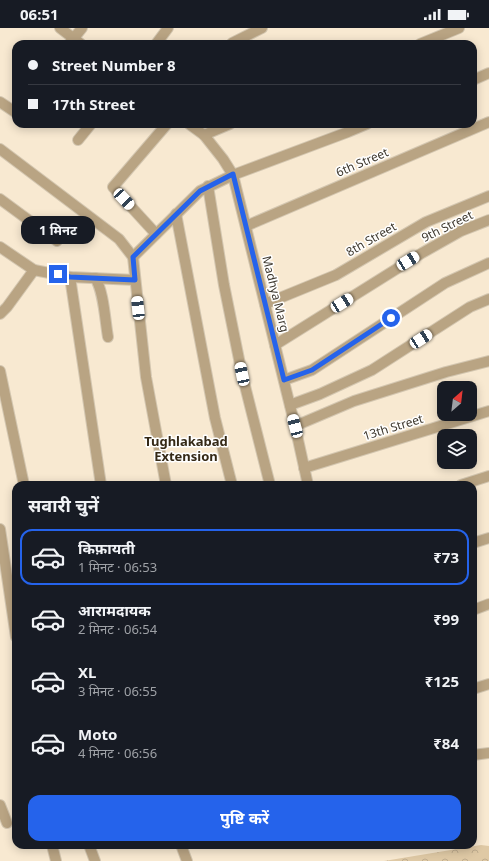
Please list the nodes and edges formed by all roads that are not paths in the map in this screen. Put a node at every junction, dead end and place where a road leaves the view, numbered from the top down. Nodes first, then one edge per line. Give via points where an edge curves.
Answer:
1 (60, 28) edge
2 (82, 28) edge
3 (168, 28) edge
4 (243, 28) edge
5 (262, 28) edge
6 (459, 28) edge
7 (72, 40) edge
8 (75, 40) edge
9 (159, 40) edge
10 (235, 40) edge
11 (240, 40) edge
12 (430, 40) edge
13 (489, 73) edge
14 (477, 78) edge
15 (0, 102) edge
16 (12, 110) edge
17 (489, 122) edge
18 (477, 127) edge
19 (88, 128) edge
20 (164, 128) edge
21 (194, 128) edge
22 (221, 128) edge
23 (358, 128) edge
24 (475, 128) edge
25 (204, 135) junction
26 (78, 140) dead end
27 (0, 149) edge
28 (233, 174) junction
29 (208, 186) junction
30 (489, 196) edge
31 (0, 199) edge
32 (176, 214) junction
33 (489, 220) edge
34 (246, 226) junction
35 (156, 234) junction
36 (57, 241) dead end
37 (0, 247) edge
38 (133, 257) junction
39 (489, 263) edge
40 (34, 270) junction
41 (70, 277) junction
42 (95, 278) junction
43 (135, 280) junction
44 (489, 299) edge
45 (265, 304) junction
46 (2, 308) edge
47 (108, 337) dead end
48 (275, 345) junction
49 (489, 361) edge
50 (0, 371) edge
51 (284, 380) junction
52 (290, 405) junction
53 (489, 411) edge
54 (295, 426) junction
55 (304, 468) junction
56 (489, 476) edge
57 (23, 481) edge
58 (100, 481) edge
59 (165, 481) edge
60 (231, 481) edge
61 (269, 481) edge
62 (307, 481) edge
63 (473, 481) edge
64 (0, 528) edge
65 (489, 538) edge
66 (477, 542) edge
67 (489, 604) edge
68 (477, 608) edge
69 (12, 610) edge
70 (489, 684) edge
71 (477, 688) edge
72 (489, 754) edge
73 (477, 756) edge
74 (0, 805) edge
75 (7, 823) dead end
76 (53, 849) edge
77 (90, 849) edge
78 (182, 849) edge
79 (56, 861) edge
80 (95, 861) edge
81 (186, 861) edge

1 - 7 street
2 - 8 street
3 - 9 street
4 - 10 street
5 - 11 street
6 - 12 street
13 - 14 street
15 - 16 street
17 - 18 street, 6th Street
19 - 26 street
20 - 35 street via 113,187
21 - 25 street, Madhya Marg
22 - 25 street
23 - 28 street
24 - 34 street, 6th Street
25 - 28 street, Madhya Marg
27 - 38 street via 119,239
28 - 29 street
28 - 34 street, Madhya Marg
29 - 32 street
29 - 61 street via 224,285
30 - 45 street, 8th Street via 426,222 336,275
31 - 36 street
32 - 35 street
32 - 60 street via 215,418
33 - 48 street, 9th Street via 461,231 422,253
34 - 45 street, Madhya Marg
35 - 38 street
37 - 40 street
38 - 43 street
39 - 51 street via 444,282 312,370
40 - 41 street
40 - 46 street
41 - 42 street
41 - 58 street
42 - 43 street
42 - 47 street via 101,290
43 - 59 street via 146,377
44 - 52 street via 470,307 372,370
45 - 48 street, Madhya Marg
48 - 51 street, Madhya Marg
49 - 54 street via 354,401
50 - 57 street
51 - 52 street, Madhya Marg
52 - 54 street, Madhya Marg
53 - 55 street, 13th Street
54 - 55 street, Madhya Marg
55 - 62 street, Madhya Marg
56 - 63 street
64 - 69 street
65 - 66 street
67 - 68 street
70 - 71 street
72 - 73 street
74 - 75 street
76 - 79 street
77 - 80 street
78 - 81 street

